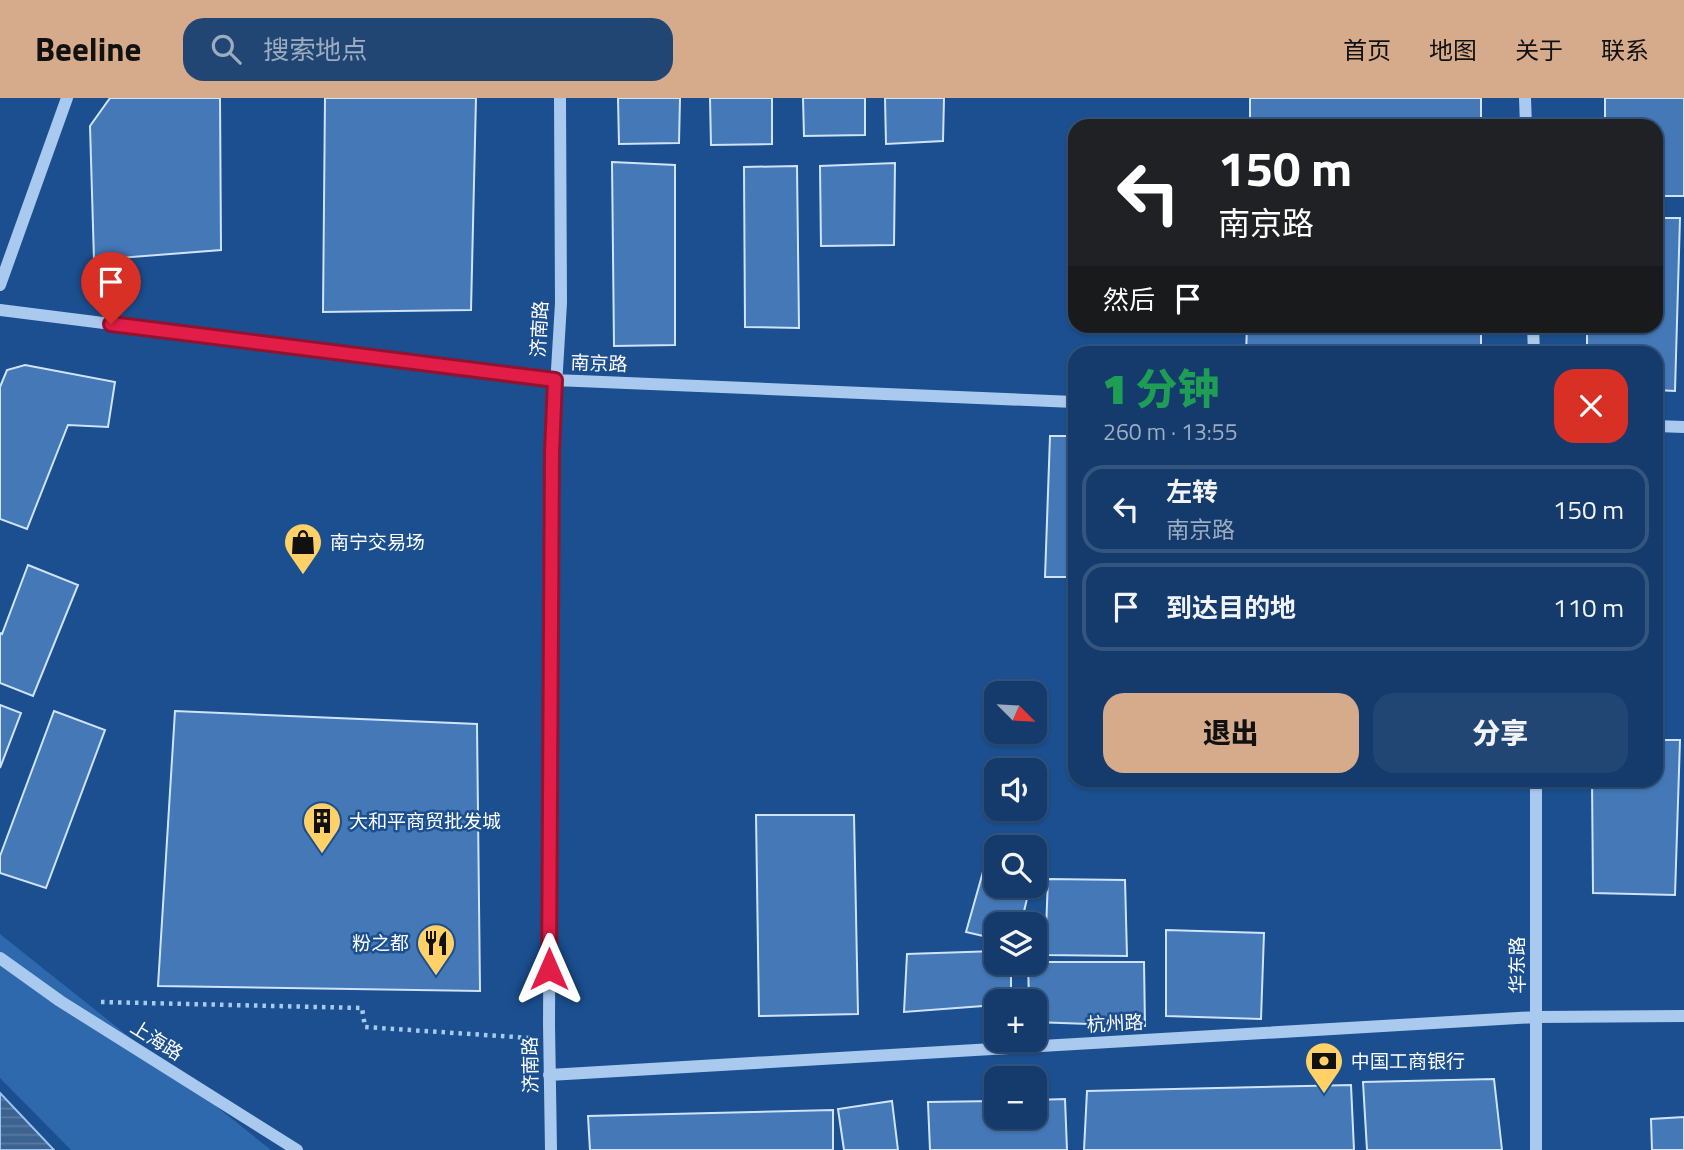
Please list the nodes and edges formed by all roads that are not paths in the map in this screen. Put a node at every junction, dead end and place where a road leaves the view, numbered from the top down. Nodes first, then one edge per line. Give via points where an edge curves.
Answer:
1 (67, 98) edge
2 (560, 98) edge
3 (1525, 98) edge
4 (1526, 119) edge
5 (0, 285) edge
6 (0, 310) edge
7 (555, 380) junction
8 (1068, 402) edge
9 (1663, 426) edge
10 (1684, 427) edge
11 (1536, 787) edge
12 (0, 958) edge
13 (1684, 1016) edge
14 (1536, 1017) junction
15 (549, 1075) junction
16 (298, 1150) edge
17 (551, 1150) edge
18 (1536, 1150) edge

1 - 5 street
2 - 7 street, 济南路 via 561,303
3 - 4 street
6 - 7 street, 南京路
7 - 8 street, 南京路
7 - 15 street, 济南路
9 - 10 street
11 - 14 street, 华东路
12 - 16 street, 上海路 via 60,1001
13 - 14 street, 杭州路
14 - 15 street, 杭州路
14 - 18 street, 华东路
15 - 17 street, 济南路

